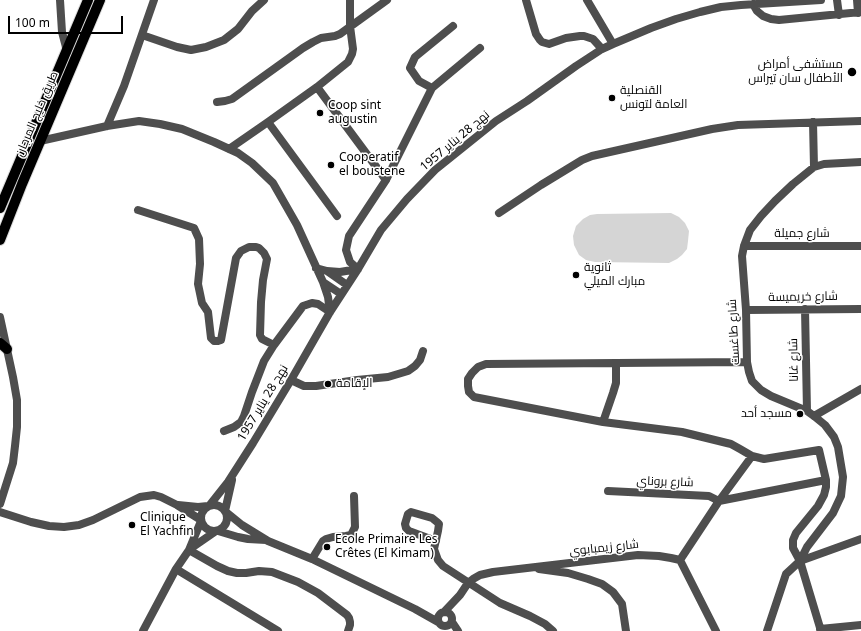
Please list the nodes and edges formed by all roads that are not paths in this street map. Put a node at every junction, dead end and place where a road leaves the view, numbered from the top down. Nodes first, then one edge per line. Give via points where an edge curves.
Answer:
1 (60, 0) edge
2 (88, 0) edge
3 (100, 0) edge
4 (154, 0) edge
5 (264, 0) edge
6 (350, 0) edge
7 (387, 0) edge
8 (526, 0) edge
9 (587, 0) edge
10 (821, 0) edge
11 (837, 0) edge
12 (856, 0) edge
13 (753, 4) junction
14 (859, 12) edge
15 (838, 15) junction
16 (350, 26) junction
17 (453, 26) dead end
18 (142, 35) junction
19 (613, 44) junction
20 (480, 48) dead end
21 (602, 49) junction
22 (71, 53) junction
23 (316, 87) junction
24 (432, 88) junction
25 (217, 102) dead end
26 (861, 121) edge
27 (268, 122) junction
28 (813, 122) junction
29 (107, 126) junction
30 (40, 141) junction
31 (229, 149) junction
32 (861, 162) edge
33 (814, 167) junction
34 (386, 180) junction
35 (0, 208) edge
36 (138, 210) dead end
37 (500, 213) dead end
38 (337, 216) dead end
39 (0, 240) edge
40 (744, 246) junction
41 (861, 246) edge
42 (316, 268) junction
43 (358, 269) junction
44 (327, 271) junction
45 (323, 282) junction
46 (347, 285) junction
47 (341, 294) junction
48 (805, 309) junction
49 (861, 309) edge
50 (746, 310) junction
51 (330, 312) junction
52 (0, 317) edge
53 (3, 339) edge
54 (274, 345) junction
55 (423, 351) dead end
56 (747, 362) junction
57 (616, 363) junction
58 (291, 380) junction
59 (861, 389) edge
60 (807, 411) junction
61 (814, 416) junction
62 (603, 422) junction
63 (224, 431) dead end
64 (752, 456) junction
65 (234, 474) junction
66 (826, 480) junction
67 (608, 491) dead end
68 (354, 496) dead end
69 (719, 501) junction
70 (0, 504) edge
71 (178, 504) junction
72 (208, 506) junction
73 (226, 511) junction
74 (0, 512) edge
75 (201, 521) junction
76 (217, 531) junction
77 (861, 539) edge
78 (268, 541) junction
79 (436, 541) dead end
80 (189, 550) junction
81 (312, 559) junction
82 (680, 560) junction
83 (800, 561) junction
84 (527, 567) junction
85 (176, 569) junction
86 (468, 583) junction
87 (446, 621) edge
88 (861, 626) edge
89 (820, 630) edge
90 (143, 631) edge
91 (278, 631) edge
92 (348, 631) edge
93 (458, 631) edge
94 (553, 631) edge
95 (626, 631) edge
96 (716, 631) edge
97 (767, 631) edge

1 - 22 street via 62,32
2 - 22 main road, طريق خليج المرجان
3 - 22 main road, طريق خليج المرجان
4 - 18 street
5 - 18 street via 238,29 224,40 206,47 191,50
6 - 16 street
7 - 16 street
8 - 21 street via 536,34 542,42 549,44 566,38 584,36 593,39
9 - 19 street
10 - 13 street, نهج 28 يناير 1957
11 - 15 street
12 - 14 street
13 - 15 street via 757,11 771,19
13 - 19 street, نهج 28 يناير 1957 via 700,12
14 - 15 street
16 - 23 street via 353,49 348,62
16 - 25 street via 340,34 321,38 303,48 232,99
17 - 24 street via 415,57 410,68 419,81
18 - 29 street
19 - 21 street, نهج 28 يناير 1957
20 - 24 street
21 - 43 street, نهج 28 يناير 1957 via 496,121 435,170 381,230
22 - 30 main road, طريق خليج المرجان
22 - 35 main road, طريق خليج المرجان
23 - 27 street
23 - 34 street
24 - 34 street
26 - 28 street
27 - 31 street
27 - 38 street
28 - 33 street
28 - 37 street via 738,125 712,129 592,156
29 - 30 street
29 - 31 street via 139,122 160,124 182,129
30 - 39 main road, طريق خليج المرجان
31 - 42 street via 252,163 272,183 297,225
32 - 33 street, شارع طاغست
33 - 40 street, شارع طاغست via 761,216 750,230
34 - 43 street via 349,236 346,250 350,262
36 - 54 street via 194,228 199,239 198,284 202,303 208,312 211,338 215,342 221,340 236,258 241,251 249,247 262,250 267,259 263,280 260,335 262,339
40 - 41 street, شارع جميلة
40 - 50 street, شارع طاغست via 742,256
42 - 44 street
42 - 45 street
43 - 44 street
43 - 46 street, نهج 28 يناير 1957
44 - 46 street
45 - 47 street
45 - 51 street
46 - 47 street, نهج 28 يناير 1957
47 - 51 street, نهج 28 يناير 1957
48 - 49 street, شارع خريميسة
48 - 50 street, شارع خريميسة
48 - 60 street, شارع غانا
50 - 56 street, شارع طاغست
51 - 54 street via 318,304 303,306
51 - 58 street, نهج 28 يناير 1957
52 - 53 street
53 - 70 street via 14,377 17,427 12,463
54 - 63 street via 264,361 244,416 234,427
55 - 58 street via 420,360 408,372 388,377 316,386 304,386
56 - 57 street
56 - 60 street, شارع طاغست via 752,381 761,390
57 - 62 street via 616,383
57 - 62 street via 486,364 478,367 468,379 469,392 474,397
58 - 65 street, نهج 28 يناير 1957
59 - 61 street
60 - 61 street, شارع طاغست
61 - 83 street, شارع طاغست via 834,437 843,477 841,496 833,513 807,547
62 - 64 street via 682,432 731,444
64 - 66 street via 764,458 819,450
64 - 69 street
65 - 72 street, نهج 28 يناير 1957
65 - 73 street, نهج 28 يناير 1957
66 - 69 street
66 - 83 street via 824,496 793,540 793,548
67 - 69 street, شارع بروناي via 709,496
68 - 81 street via 354,531 351,535 323,541
69 - 82 street
71 - 72 street
71 - 74 street via 161,496 140,496 93,520 64,527 31,522
71 - 75 street
72 - 73 street via 218,505
72 - 75 street via 202,512
73 - 76 street via 226,523
73 - 78 street via 242,525
75 - 76 street via 207,529
75 - 80 street
76 - 78 street
76 - 80 street
77 - 83 street
78 - 81 street
79 - 86 street via 434,549 438,560
80 - 85 street
80 - 92 street via 228,571 272,572 298,582 347,615 350,622
81 - 87 street via 415,609
82 - 84 street, شارع زيمبابوي via 638,555
82 - 96 street
83 - 89 street
83 - 97 street via 786,574
84 - 86 street, شارع زيمبابوي via 480,575
84 - 95 street via 588,578 602,584 613,592 622,604
85 - 90 street
85 - 91 street
86 - 87 street, شارع زيمبابوي
86 - 94 street via 500,603 545,624
87 - 93 street
88 - 89 street

